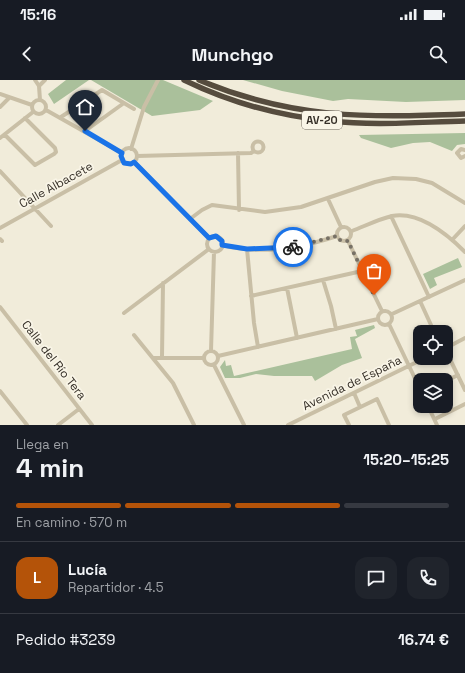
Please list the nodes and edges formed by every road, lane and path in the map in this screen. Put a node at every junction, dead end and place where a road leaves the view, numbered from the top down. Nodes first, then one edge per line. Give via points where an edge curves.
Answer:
1 (35, 80) edge
2 (45, 80) edge
3 (158, 80) edge
4 (184, 80) edge
5 (199, 80) edge
6 (39, 86) junction
7 (0, 94) edge
8 (9, 98) junction
9 (40, 100) junction
10 (124, 103) junction
11 (32, 105) junction
12 (0, 107) edge
13 (134, 109) dead end
14 (46, 110) junction
15 (33, 112) junction
16 (465, 114) edge
17 (61, 117) junction
18 (26, 118) junction
19 (465, 120) edge
20 (85, 131) junction
21 (5, 134) junction
22 (0, 138) edge
23 (131, 149) junction
24 (465, 150) edge
25 (254, 151) dead end
26 (122, 153) junction
27 (238, 153) junction
28 (137, 156) junction
29 (465, 156) edge
30 (122, 160) junction
31 (134, 162) junction
32 (0, 171) edge
33 (328, 199) junction
34 (465, 203) edge
35 (35, 208) junction
36 (239, 210) junction
37 (391, 216) junction
38 (190, 219) junction
39 (52, 226) dead end
40 (465, 226) edge
41 (341, 227) junction
42 (0, 228) edge
43 (352, 231) junction
44 (337, 236) junction
45 (209, 238) junction
46 (452, 240) junction
47 (348, 241) junction
48 (222, 245) junction
49 (209, 249) junction
50 (247, 249) junction
51 (214, 252) junction
52 (465, 252) edge
53 (362, 271) junction
54 (323, 280) junction
55 (465, 280) edge
56 (163, 283) junction
57 (287, 288) junction
58 (251, 296) junction
59 (429, 297) junction
60 (420, 301) junction
61 (0, 307) edge
62 (382, 311) junction
63 (124, 314) dead end
64 (392, 314) junction
65 (378, 319) junction
66 (388, 324) junction
67 (431, 325) dead end
68 (336, 329) junction
69 (134, 335) dead end
70 (297, 338) junction
71 (465, 338) edge
72 (453, 344) edge
73 (258, 347) junction
74 (211, 351) junction
75 (218, 356) junction
76 (162, 357) junction
77 (153, 358) junction
78 (203, 358) junction
79 (413, 364) edge
80 (214, 365) junction
81 (453, 365) edge
82 (409, 366) junction
83 (413, 374) edge
84 (458, 375) junction
85 (453, 378) edge
86 (465, 390) edge
87 (0, 391) edge
88 (354, 393) junction
89 (465, 404) edge
90 (360, 407) junction
91 (79, 409) junction
92 (431, 413) edge
93 (434, 419) junction
94 (27, 425) edge
95 (58, 425) edge
96 (92, 425) edge
97 (194, 425) edge
98 (244, 425) edge
99 (288, 425) edge
100 (349, 425) edge
101 (389, 425) edge
102 (438, 425) edge

1 - 6 street
2 - 6 street
3 - 23 street via 144,107
4 - 19 highway, AV-20 via 247,104 290,115 324,120 379,123
5 - 16 highway, AV-20 via 248,98 331,115 385,117
6 - 9 street
7 - 8 street
8 - 11 street
8 - 12 street
9 - 11 street via 34,101
9 - 14 street via 45,103
10 - 13 street
10 - 17 street via 102,90
10 - 20 street
11 - 15 street
14 - 15 street via 39,114
14 - 17 street
15 - 18 street
17 - 20 street
18 - 21 street
18 - 21 street via 55,148 54,154 35,165
20 - 26 street
21 - 22 street
23 - 26 street via 127,148
23 - 28 street
24 - 29 street via 461,149 457,154 461,158
25 - 27 street
26 - 30 street
27 - 28 street
27 - 36 street
28 - 31 street
30 - 31 street via 128,164
30 - 35 street, Calle Albacete
31 - 38 street
32 - 35 street
33 - 34 street via 375,182 404,178 432,183
33 - 36 street via 290,210
33 - 41 street
35 - 39 street
35 - 42 street, Calle Albacete
36 - 38 street via 212,205
37 - 43 street
37 - 46 street via 410,216 418,219
37 - 59 street
38 - 45 street
40 - 46 street
41 - 43 street via 345,226
41 - 44 street
43 - 47 street
44 - 47 street via 340,240
44 - 50 street via 286,248
45 - 48 street via 220,238
45 - 49 street
46 - 52 street
47 - 53 street
48 - 50 street
48 - 51 street via 221,249
49 - 51 street
49 - 56 street
50 - 58 street
51 - 74 street
53 - 54 street
53 - 62 street
54 - 57 street
54 - 68 street
55 - 59 street
56 - 63 street
56 - 76 street
57 - 58 street
57 - 70 street
58 - 73 street
59 - 60 street
60 - 64 street
60 - 67 street
61 - 91 street, Calle del Río Tera
62 - 64 street via 390,311
62 - 65 street
64 - 66 street via 393,318
65 - 66 street via 380,323
65 - 68 street
66 - 82 street
68 - 70 street
69 - 77 street
70 - 73 street
71 - 72 street
73 - 75 street
74 - 75 street
74 - 78 street
75 - 80 street
76 - 77 street
76 - 78 street
77 - 97 street via 173,383
78 - 80 street via 207,364
79 - 82 street, Avenida de España
80 - 98 street
81 - 84 street
82 - 83 street
82 - 88 street, Avenida de España
84 - 85 street
84 - 86 street
87 - 94 street
88 - 90 street
88 - 99 street, Avenida de España
89 - 93 street
90 - 100 street via 344,415
90 - 101 street via 377,399
91 - 95 street
91 - 96 street, Calle del Río Tera
92 - 93 street
93 - 102 street

